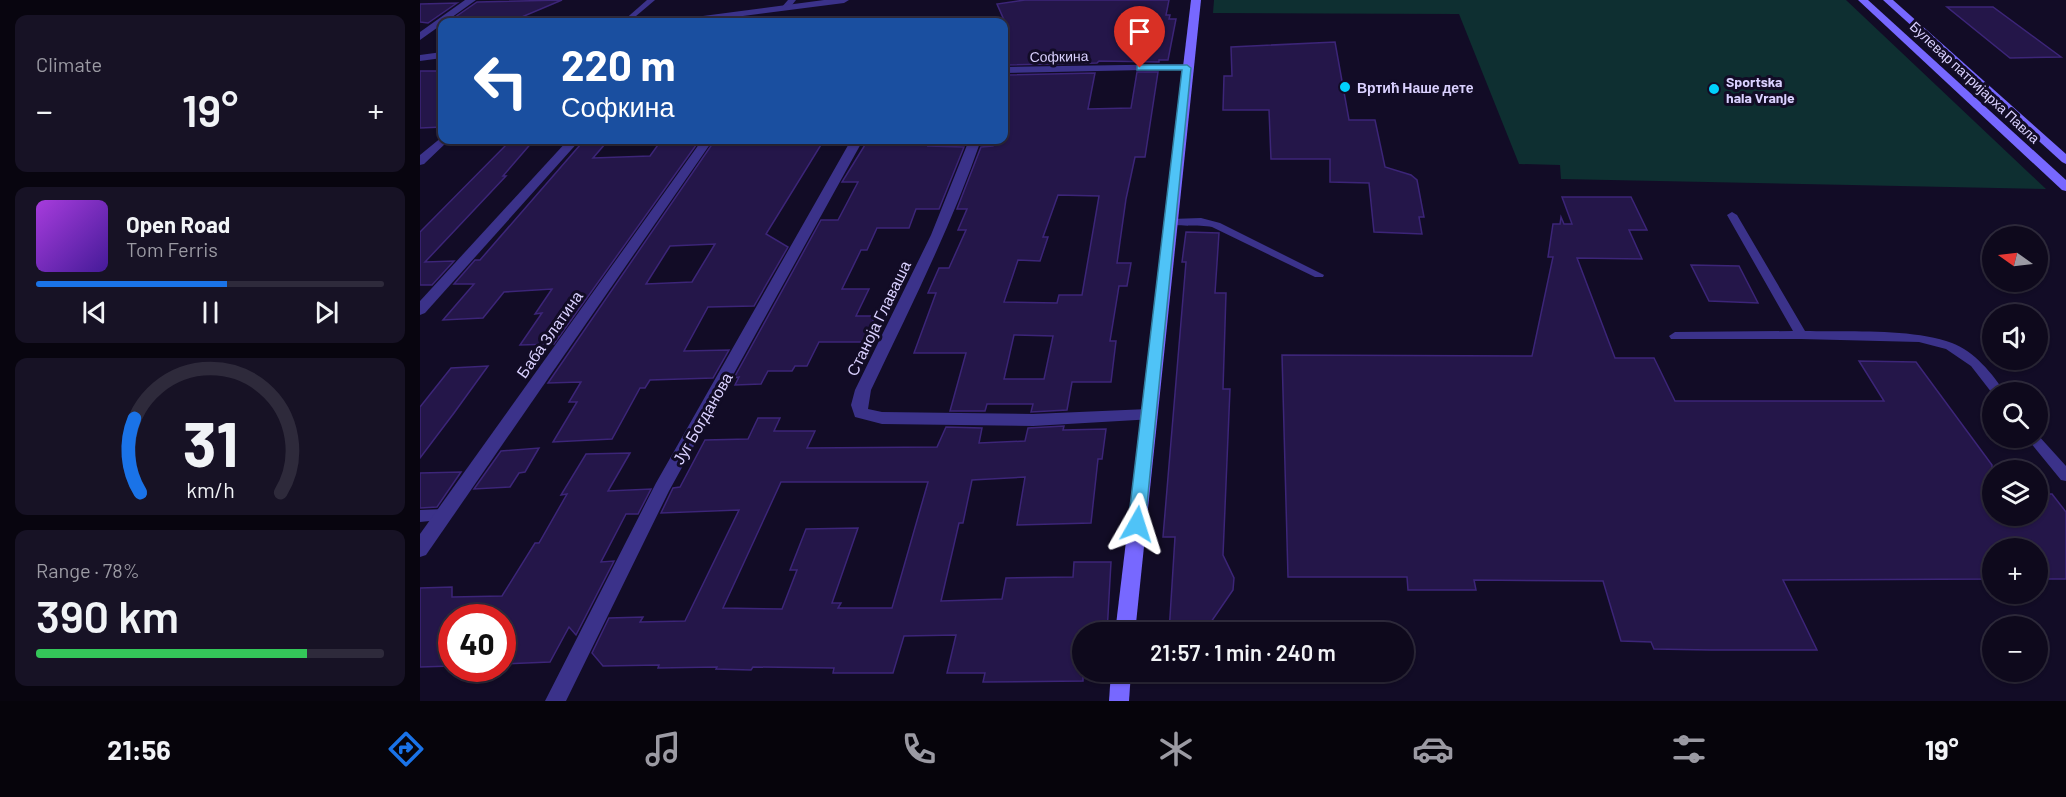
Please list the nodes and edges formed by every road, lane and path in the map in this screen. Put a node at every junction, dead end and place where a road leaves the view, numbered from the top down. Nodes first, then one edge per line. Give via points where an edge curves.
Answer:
1 (471, 0) edge
2 (651, 0) edge
3 (844, 0) edge
4 (1196, 0) edge
5 (1863, 0) edge
6 (1888, 0) edge
7 (796, 3) edge
8 (792, 17) dead end
9 (446, 18) edge
10 (630, 18) edge
11 (710, 18) edge
12 (438, 24) edge
13 (420, 37) edge
14 (438, 56) edge
15 (420, 58) edge
16 (1187, 68) junction
17 (1008, 70) edge
18 (439, 144) edge
19 (570, 144) edge
20 (704, 144) edge
21 (855, 144) edge
22 (974, 144) edge
23 (2066, 160) edge
24 (420, 161) edge
25 (2066, 187) edge
26 (1732, 215) dead end
27 (1171, 222) junction
28 (1319, 275) dead end
29 (420, 310) edge
30 (1801, 335) junction
31 (1675, 336) dead end
32 (1990, 382) edge
33 (1148, 415) junction
34 (2044, 448) edge
35 (2066, 476) edge
36 (444, 514) junction
37 (420, 516) edge
38 (420, 549) edge
39 (1126, 622) edge
40 (1120, 682) edge
41 (555, 701) edge
42 (1119, 701) edge

1 - 9 street
2 - 10 lane
3 - 7 street
4 - 16 street
5 - 25 street, Булевар патријарха Павла
6 - 23 street, Булевар патријарха Павла
7 - 8 street
7 - 11 street
12 - 13 street
14 - 15 street
16 - 17 street, Софкина
16 - 27 street
18 - 24 street
19 - 29 street
20 - 36 street, Баба Златина
21 - 41 street, Југ Богданова via 662,488
22 - 33 street, Станоја Главаша via 936,240 863,390 861,414 882,418 1033,420
26 - 30 lane
27 - 28 lane via 1216,225
27 - 33 street
30 - 31 lane
30 - 32 lane via 1919,338 1950,346 1975,363
33 - 39 street
34 - 35 lane
36 - 37 lane
36 - 38 street, Баба Златина
40 - 42 street

